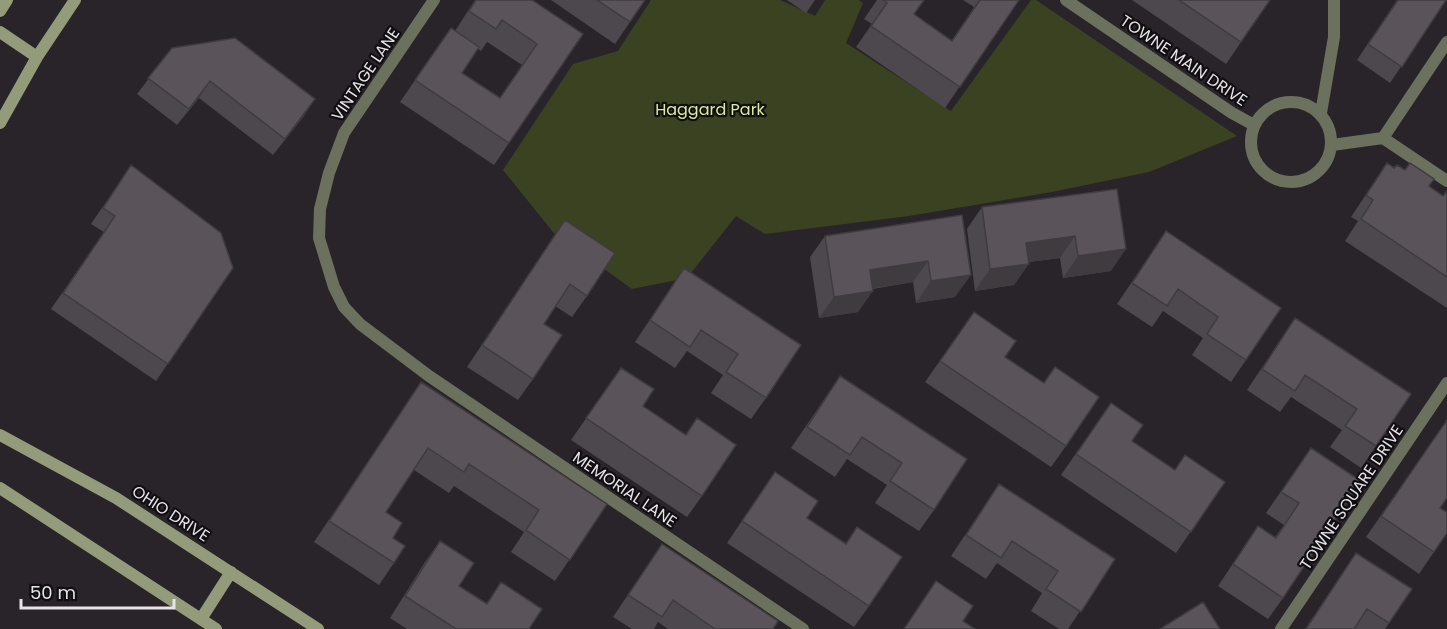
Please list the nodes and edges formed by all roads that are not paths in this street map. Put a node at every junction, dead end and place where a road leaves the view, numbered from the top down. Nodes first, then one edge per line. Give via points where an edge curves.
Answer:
1 (8, 0) edge
2 (75, 0) edge
3 (434, 0) edge
4 (1066, 0) edge
5 (1334, 0) edge
6 (0, 11) edge
7 (0, 32) edge
8 (1447, 42) edge
9 (37, 57) junction
10 (1321, 113) junction
11 (0, 123) edge
12 (1254, 125) junction
13 (1383, 138) junction
14 (1332, 145) junction
15 (1447, 182) edge
16 (429, 376) joint
17 (1447, 383) edge
18 (0, 435) edge
19 (0, 488) edge
20 (231, 572) junction
21 (201, 619) junction
22 (216, 629) edge
23 (318, 629) edge
24 (803, 629) edge
25 (1281, 629) edge

1 - 6 main road
2 - 9 main road
3 - 16 street, VINTAGE LANE via 344,133 329,173 319,224 323,258 344,307 360,324
4 - 12 street, TOWNE MAIN DRIVE
5 - 10 street via 1334,37
7 - 9 main road
8 - 13 street
9 - 11 main road
10 - 12 street via 1298,102 1281,103 1265,111
10 - 14 street via 1331,131
12 - 14 street via 1252,153 1258,166 1281,182 1309,179 1328,159
13 - 14 street
13 - 15 street
16 - 24 street, MEMORIAL LANE
17 - 25 street, TOWNE SQUARE DRIVE
18 - 20 main road, OHIO DRIVE via 116,498
19 - 21 main road
20 - 21 main road
20 - 23 main road, OHIO DRIVE
21 - 22 main road

